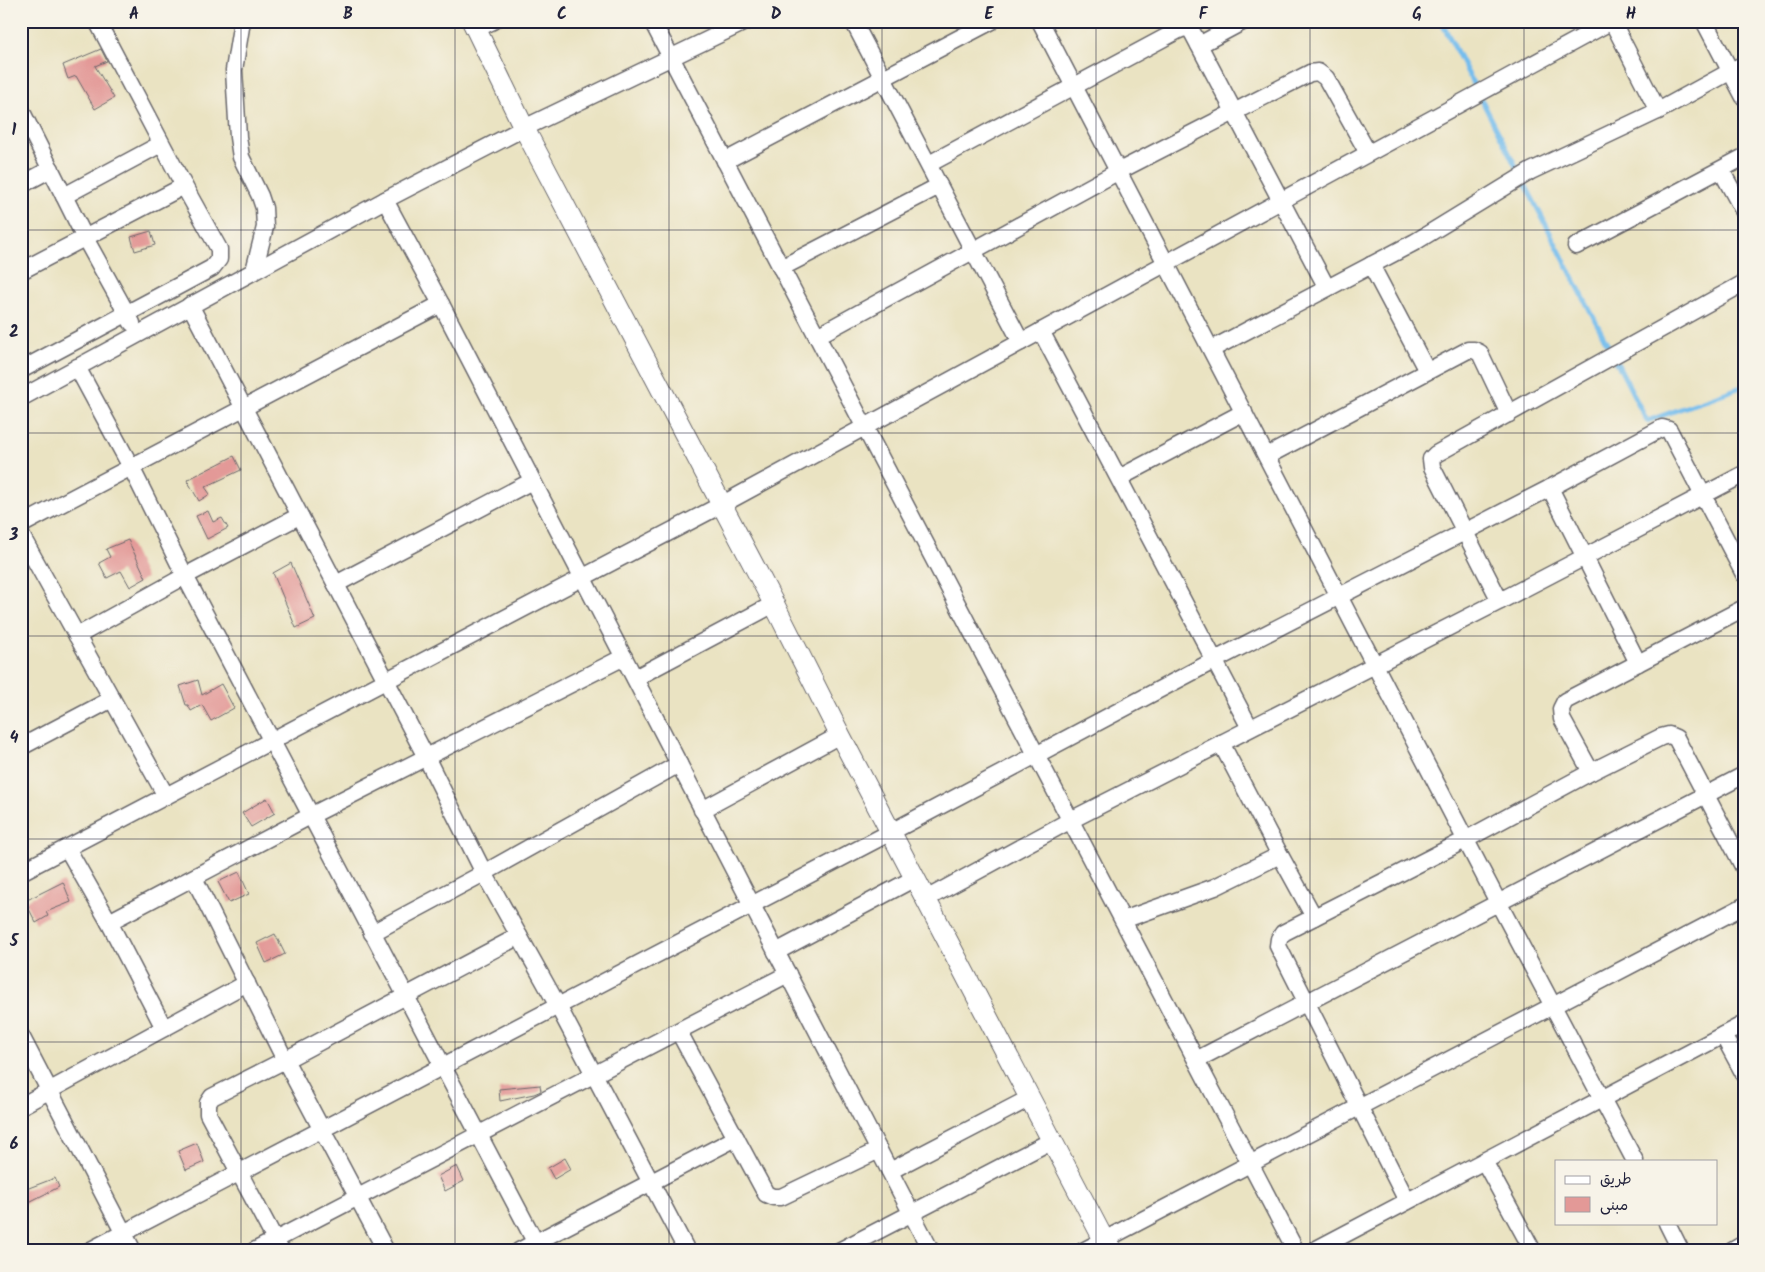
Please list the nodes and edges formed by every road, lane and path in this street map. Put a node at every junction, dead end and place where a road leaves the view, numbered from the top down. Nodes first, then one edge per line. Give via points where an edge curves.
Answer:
1 (97, 21) edge
2 (242, 21) edge
3 (652, 21) edge
4 (747, 21) edge
5 (852, 21) edge
6 (992, 21) edge
7 (1040, 21) edge
8 (1244, 21) edge
9 (1612, 21) edge
10 (1704, 21) edge
11 (480, 24) edge
12 (1225, 26) edge
13 (1199, 46) junction
14 (671, 58) junction
15 (1737, 68) edge
16 (883, 78) junction
17 (1074, 86) junction
18 (1744, 97) edge
19 (21, 110) edge
20 (1658, 111) junction
21 (1233, 112) junction
22 (524, 128) junction
23 (162, 144) junction
24 (1368, 153) junction
25 (1744, 157) edge
26 (725, 161) junction
27 (929, 164) junction
28 (51, 169) junction
29 (1721, 170) junction
30 (1119, 171) junction
31 (21, 185) edge
32 (184, 186) junction
33 (939, 186) junction
34 (64, 196) junction
35 (385, 200) junction
36 (1280, 201) junction
37 (1744, 212) edge
38 (85, 238) junction
39 (1576, 246) dead end
40 (973, 251) junction
41 (1166, 263) junction
42 (1371, 265) junction
43 (781, 268) junction
44 (254, 270) junction
45 (21, 271) edge
46 (1744, 283) edge
47 (1327, 288) junction
48 (441, 304) junction
49 (190, 305) junction
50 (128, 314) junction
51 (1041, 331) junction
52 (138, 334) junction
53 (817, 336) junction
54 (1021, 342) junction
55 (1212, 349) junction
56 (77, 367) junction
57 (21, 370) edge
58 (1427, 371) junction
59 (21, 398) edge
60 (244, 408) junction
61 (1244, 412) junction
62 (1509, 414) junction
63 (865, 427) junction
64 (1267, 456) junction
65 (131, 467) junction
66 (1744, 474) edge
67 (1119, 478) junction
68 (532, 481) junction
69 (1550, 488) junction
70 (1702, 494) junction
71 (721, 505) junction
72 (299, 516) junction
73 (21, 525) edge
74 (1464, 532) junction
75 (21, 535) edge
76 (1584, 556) junction
77 (1744, 574) edge
78 (185, 576) junction
79 (582, 578) junction
80 (336, 584) junction
81 (1340, 596) junction
82 (1500, 601) junction
83 (774, 604) junction
84 (1744, 608) edge
85 (77, 636) junction
86 (624, 657) junction
87 (1214, 660) junction
88 (1638, 663) junction
89 (1375, 664) junction
90 (635, 678) junction
91 (386, 681) junction
92 (112, 699) junction
93 (1250, 728) junction
94 (840, 735) junction
95 (273, 740) junction
96 (1221, 743) junction
97 (21, 747) edge
98 (1037, 755) junction
99 (426, 757) junction
100 (679, 764) junction
101 (1590, 772) junction
102 (1744, 774) edge
103 (1706, 794) junction
104 (166, 796) junction
105 (702, 810) junction
106 (312, 815) junction
107 (1071, 820) junction
108 (891, 832) junction
109 (1466, 839) junction
110 (67, 848) junction
111 (1280, 855) junction
112 (1744, 868) edge
113 (21, 872) edge
114 (484, 873) junction
115 (194, 878) junction
116 (915, 878) junction
117 (926, 900) junction
118 (1499, 904) junction
119 (752, 905) junction
120 (1744, 906) edge
121 (1314, 916) junction
122 (1123, 920) junction
123 (109, 922) junction
124 (372, 933) junction
125 (519, 936) junction
126 (776, 952) junction
127 (788, 974) junction
128 (247, 983) junction
129 (405, 996) junction
130 (1307, 1003) junction
131 (558, 1006) junction
132 (1554, 1006) junction
133 (1744, 1024) edge
134 (164, 1028) junction
135 (679, 1032) junction
136 (1723, 1035) junction
137 (21, 1036) edge
138 (285, 1060) junction
139 (1196, 1060) junction
140 (443, 1066) junction
141 (1744, 1074) edge
142 (595, 1076) junction
143 (50, 1091) junction
144 (1603, 1097) junction
145 (1030, 1098) junction
146 (21, 1106) edge
147 (1358, 1106) junction
148 (322, 1130) junction
149 (478, 1134) junction
150 (736, 1138) junction
151 (1050, 1141) junction
152 (879, 1150) junction
153 (1634, 1160) edge
154 (1484, 1161) junction
155 (1250, 1164) junction
156 (890, 1171) junction
157 (239, 1172) junction
158 (651, 1183) junction
159 (358, 1196) junction
160 (1407, 1201) junction
161 (911, 1213) junction
162 (1668, 1224) edge
163 (124, 1232) junction
164 (1744, 1244) edge
165 (278, 1245) edge
166 (1108, 1245) edge
167 (538, 1247) edge
168 (89, 1251) edge
169 (133, 1251) edge
170 (254, 1251) edge
171 (386, 1251) edge
172 (519, 1251) edge
173 (687, 1251) edge
174 (839, 1251) edge
175 (931, 1251) edge
176 (1083, 1251) edge
177 (1296, 1251) edge
178 (1313, 1251) edge
179 (1533, 1251) edge
180 (1681, 1251) edge
181 (1732, 1251) edge

1 - 23 street
2 - 44 street via 234,70 238,137 241,157 264,208 265,227
3 - 14 street
4 - 14 street
5 - 16 street
6 - 16 street
7 - 17 street
8 - 12 street
9 - 20 street
9 - 24 street
10 - 15 street
11 - 22 street
12 - 13 street
13 - 17 street via 1191,30 1184,28
13 - 21 street
14 - 22 street
14 - 26 street
15 - 18 street
15 - 20 street
16 - 26 street
16 - 27 street
17 - 27 street
17 - 30 street
19 - 28 street
20 - 42 street via 1531,171
21 - 24 street via 1310,73 1318,72 1326,78
21 - 30 street
21 - 36 street
22 - 35 street
22 - 71 street
23 - 32 street
23 - 34 street
24 - 36 street
25 - 29 street
26 - 43 street
27 - 33 street
28 - 31 street
28 - 34 street
29 - 37 street
29 - 39 street
30 - 40 street
30 - 41 street
32 - 38 street
32 - 50 street via 219,248 219,259 212,268
33 - 40 street
33 - 43 street
34 - 38 street
35 - 44 street
35 - 48 street
36 - 41 street
36 - 47 street
38 - 45 street
38 - 50 street
40 - 53 street
40 - 54 street
41 - 51 street
41 - 55 street
42 - 47 street
42 - 58 street
43 - 53 street
44 - 49 street
46 - 62 street
47 - 55 street
48 - 60 street
48 - 68 street
49 - 52 street
49 - 60 street
50 - 52 street
50 - 57 street
51 - 54 street
51 - 67 street
52 - 56 street
53 - 63 street
54 - 63 street
55 - 61 street
56 - 59 street
56 - 65 street
58 - 62 street via 1468,350 1480,353
58 - 64 street
60 - 65 street
60 - 72 street
61 - 64 street
61 - 67 street
62 - 74 street via 1431,459
63 - 71 street
63 - 98 street
64 - 81 street
65 - 73 street
65 - 78 street
66 - 70 street
67 - 87 street
68 - 79 street
68 - 80 street
69 - 70 street via 1662,428 1668,430
69 - 74 street
69 - 76 street
70 - 76 street
70 - 77 street
71 - 79 street
71 - 83 street
72 - 78 street
72 - 80 street
74 - 81 street
74 - 82 street
75 - 85 street
76 - 82 street
76 - 88 street
78 - 85 street
78 - 95 street
79 - 86 street
79 - 91 street
80 - 91 street
81 - 87 street
81 - 89 street
82 - 89 street
83 - 90 street
83 - 94 street
84 - 88 street
85 - 92 street
86 - 90 street
86 - 99 street
87 - 93 street
87 - 98 street
88 - 101 street via 1565,701 1560,709
89 - 93 street
89 - 109 street
90 - 100 street
91 - 95 street
91 - 99 street
92 - 97 street
92 - 104 street
93 - 96 street
94 - 105 street
94 - 108 street
95 - 104 street
95 - 106 street
96 - 107 street
96 - 111 street
98 - 107 street
98 - 108 street
99 - 106 street
99 - 114 street
100 - 105 street
100 - 114 street
101 - 103 street via 1669,734 1676,738
101 - 109 street
102 - 103 street
103 - 112 street
103 - 118 street
104 - 110 street
105 - 119 street
106 - 115 street
106 - 124 street
107 - 117 street
107 - 122 street
108 - 116 street
108 - 119 street
109 - 118 street
109 - 121 street
110 - 113 street
110 - 123 street
111 - 121 street
111 - 122 street via 1215,887
114 - 124 street
114 - 125 street
115 - 123 street
115 - 128 street
116 - 117 street
116 - 126 street
117 - 145 street
118 - 130 street
118 - 132 street
119 - 126 street
119 - 131 street
120 - 132 street
121 - 130 street via 1282,933 1278,946
122 - 139 street
123 - 134 street
124 - 129 street
125 - 129 street
125 - 131 street
126 - 127 street
127 - 135 street
127 - 152 street
128 - 134 street
128 - 138 street
129 - 138 street
129 - 140 street
130 - 139 street
130 - 147 street
131 - 140 street
131 - 142 street
132 - 144 street
132 - 147 street
133 - 136 street
134 - 143 street
135 - 142 street
135 - 150 street
136 - 141 street
136 - 144 street
137 - 143 street
138 - 148 street
138 - 157 street via 212,1097 208,1103 208,1114
139 - 155 street
140 - 148 street
140 - 149 street
142 - 149 street
142 - 158 street
143 - 146 street
143 - 163 street
144 - 153 street
144 - 154 street
145 - 151 street
145 - 156 street
147 - 155 street
147 - 160 street
148 - 157 street
148 - 159 street
149 - 159 street
149 - 167 street
150 - 152 street via 766,1194 773,1197 781,1197
150 - 158 street
151 - 161 street
151 - 166 street
152 - 156 street
154 - 160 street
154 - 179 street
155 - 166 street
155 - 177 street
156 - 161 street
157 - 163 street
157 - 165 street
158 - 167 street
158 - 173 street
159 - 165 street
159 - 171 street
160 - 178 street
161 - 174 street
161 - 175 street
162 - 180 street
163 - 168 street
163 - 169 street
164 - 181 street
165 - 170 street
166 - 176 street
167 - 172 street

